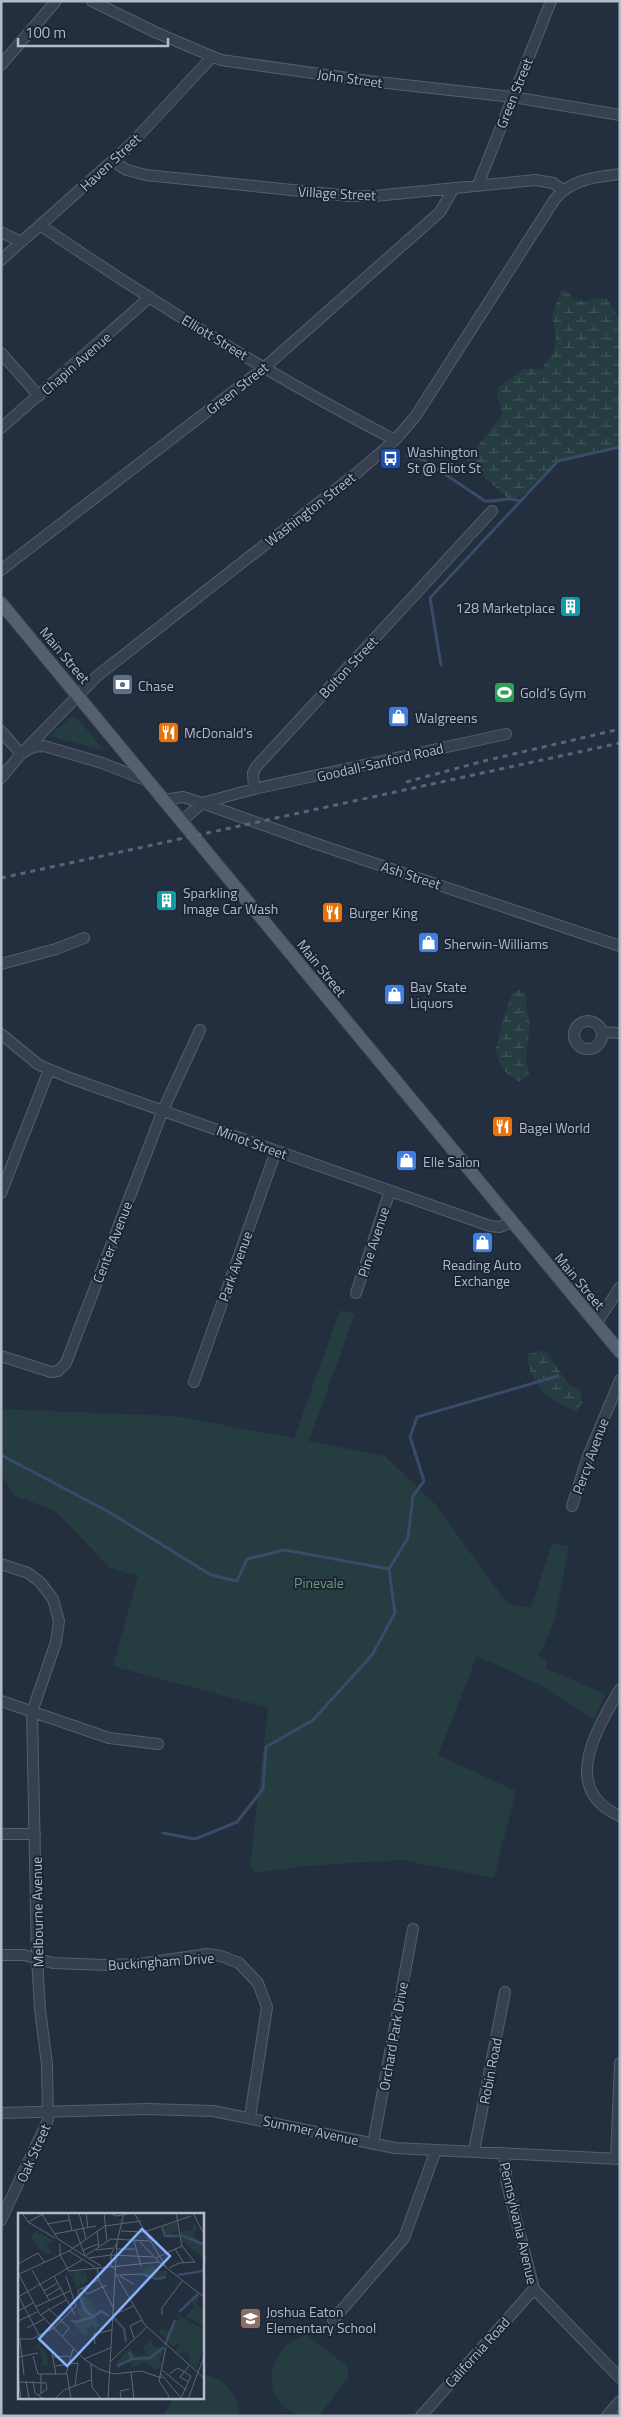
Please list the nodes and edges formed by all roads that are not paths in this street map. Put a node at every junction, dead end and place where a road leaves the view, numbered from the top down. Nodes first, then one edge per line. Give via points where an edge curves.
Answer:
1 (56, 1) edge
2 (92, 1) edge
3 (551, 1) edge
4 (212, 58) junction
5 (1, 65) edge
6 (513, 97) junction
7 (620, 115) edge
8 (112, 161) junction
9 (620, 174) edge
10 (478, 185) junction
11 (454, 188) junction
12 (563, 190) junction
13 (40, 225) junction
14 (1, 232) edge
15 (21, 242) junction
16 (1, 260) edge
17 (150, 298) junction
18 (1, 352) edge
19 (265, 367) junction
20 (39, 396) junction
21 (1, 428) edge
22 (395, 440) junction
23 (492, 511) dead end
24 (1, 570) edge
25 (1, 603) edge
26 (78, 694) junction
27 (1, 731) edge
28 (506, 734) dead end
29 (21, 754) junction
30 (1, 778) edge
31 (149, 781) junction
32 (254, 789) junction
33 (164, 800) junction
34 (202, 803) junction
35 (182, 821) junction
36 (84, 938) dead end
37 (620, 946) edge
38 (1, 964) edge
39 (200, 1030) dead end
40 (602, 1032) dead end
41 (620, 1033) edge
42 (1, 1034) edge
43 (49, 1070) junction
44 (163, 1110) junction
45 (276, 1151) junction
46 (390, 1191) junction
47 (1, 1193) edge
48 (512, 1222) junction
49 (620, 1288) edge
50 (356, 1293) dead end
51 (596, 1324) junction
52 (620, 1352) edge
53 (1, 1356) edge
54 (620, 1380) edge
55 (194, 1382) dead end
56 (572, 1506) dead end
57 (1, 1564) edge
58 (620, 1688) edge
59 (1, 1701) edge
60 (32, 1712) junction
61 (158, 1744) dead end
62 (620, 1816) edge
63 (1, 1834) edge
64 (35, 1834) junction
65 (413, 1929) dead end
66 (1, 1955) edge
67 (37, 1958) junction
68 (505, 1992) dead end
69 (620, 2063) edge
70 (49, 2111) junction
71 (1, 2112) edge
72 (250, 2117) junction
73 (373, 2144) junction
74 (436, 2150) junction
75 (474, 2151) junction
76 (504, 2154) junction
77 (618, 2159) edge
78 (1, 2220) edge
79 (534, 2289) junction
80 (333, 2320) dead end
81 (620, 2378) edge
82 (620, 2401) edge
83 (421, 2416) edge
84 (607, 2416) edge

1 - 5 street
2 - 4 street, John Street
3 - 6 street, Green Street
4 - 6 street, John Street via 369,81
4 - 8 street, Haven Street
6 - 7 street, John Street
6 - 10 street, Green Street
8 - 11 street, Village Street via 146,176 350,196
8 - 13 street, Haven Street
9 - 12 street via 587,179
10 - 11 street, Village Street
10 - 12 street, Village Street via 542,180
11 - 19 street, Green Street via 440,212
12 - 22 street, Washington Street via 542,216 425,402
13 - 15 street, Haven Street
13 - 17 street, Elliott Street
14 - 15 street
15 - 16 street, Haven Street
17 - 19 street, Elliott Street
17 - 20 street, Chapin Avenue
18 - 20 street
19 - 22 street, Elliott Street
19 - 24 street, Green Street
20 - 21 street, Chapin Avenue
22 - 26 street, Washington Street via 110,665
23 - 32 street, Bolton Street via 256,767
25 - 26 main road, Main Street
26 - 29 street, Washington Street
26 - 31 main road, Main Street
27 - 29 street
28 - 32 street, Goodall-Sanford Road
29 - 30 street, Washington Street
29 - 31 street via 33,747 44,746
31 - 33 main road, Main Street
32 - 34 street
33 - 34 street, Ash Street via 183,797
33 - 35 main road, Main Street
34 - 35 street
34 - 37 street, Ash Street
35 - 48 main road, Main Street
36 - 38 street
39 - 44 street, Center Avenue
40 - 41 street
42 - 43 street, Minot Street
43 - 44 street, Minot Street
43 - 47 street
44 - 45 street, Minot Street
44 - 53 street, Center Avenue via 66,1363 58,1371 48,1372
45 - 46 street, Minot Street
45 - 55 street, Park Avenue
46 - 48 street, Minot Street via 490,1226 500,1227
46 - 50 street, Pine Avenue
48 - 51 main road, Main Street
49 - 51 street
51 - 52 main road, Main Street
54 - 56 street, Percy Avenue via 588,1456
57 - 60 street via 40,1582 50,1593 58,1613 58,1635
58 - 62 street via 592,1746 587,1768 589,1787 594,1796
59 - 60 street
60 - 61 street via 109,1738
60 - 64 street, Melbourne Avenue
63 - 64 street
64 - 67 street, Melbourne Avenue
65 - 73 street, Orchard Park Drive
66 - 67 street, Buckingham Drive
67 - 70 street, Melbourne Avenue
67 - 72 street, Buckingham Drive via 52,1963 123,1965 207,1954 225,1957 243,1966 258,1983 267,2008
68 - 75 street, Robin Road
69 - 77 street
70 - 71 street, Summer Avenue
70 - 72 street, Summer Avenue via 188,2109
70 - 78 street, Oak Street via 46,2128
72 - 73 street, Summer Avenue
73 - 74 street, Summer Avenue
74 - 75 street, Summer Avenue
74 - 80 street via 404,2238
75 - 76 street, Summer Avenue
76 - 77 street, Summer Avenue
76 - 79 street, Pennsylvania Avenue via 508,2184
79 - 81 street, Pennsylvania Avenue
79 - 83 street, California Road
82 - 84 street

